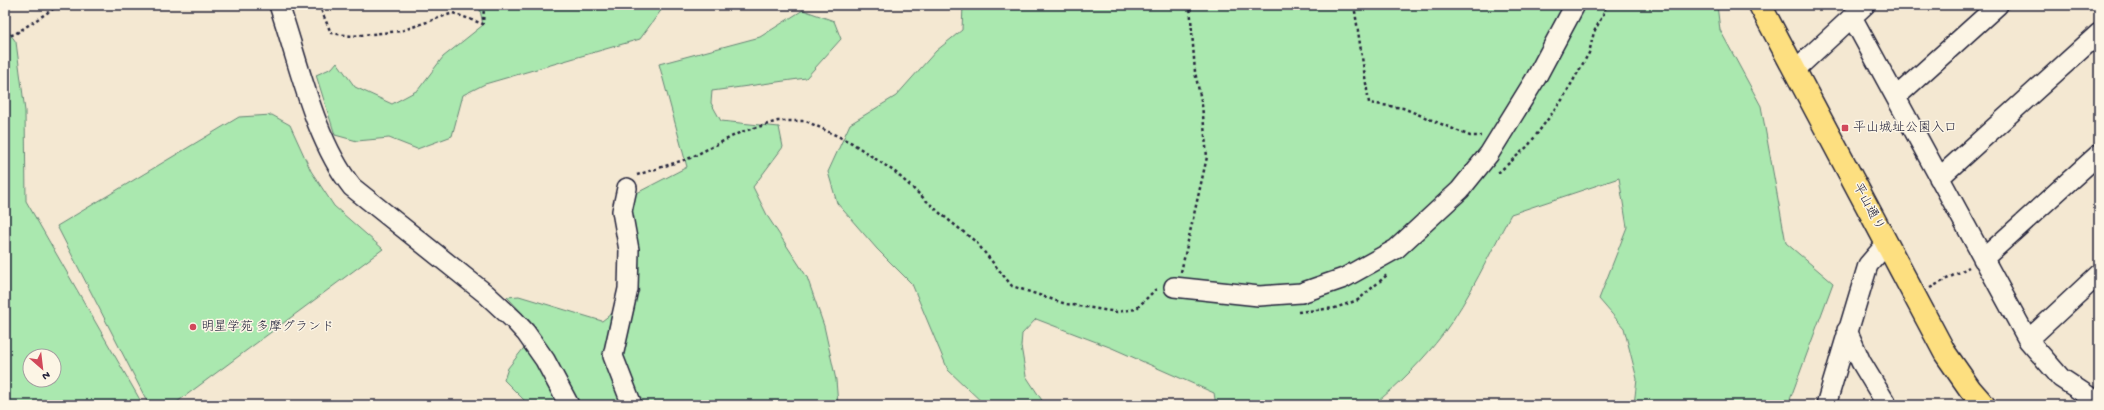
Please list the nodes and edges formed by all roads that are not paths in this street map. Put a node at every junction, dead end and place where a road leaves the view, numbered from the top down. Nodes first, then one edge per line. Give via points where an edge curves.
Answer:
1 (280, 5) edge
2 (1575, 5) edge
3 (1760, 5) edge
4 (1998, 5) edge
5 (1858, 11) edge
6 (2099, 33) edge
7 (1795, 70) junction
8 (1896, 97) junction
9 (2099, 154) edge
10 (1939, 178) junction
11 (627, 188) road end
12 (1887, 243) junction
13 (1983, 259) junction
14 (2099, 274) edge
15 (1174, 287) road end
16 (1847, 330) junction
17 (2028, 340) junction
18 (2098, 401) edge
19 (569, 405) edge
20 (632, 405) edge
21 (1826, 405) edge
22 (1887, 405) edge
23 (1984, 405) edge

1 - 19 street via 322,136 339,170 352,187 497,305 526,333 545,360
2 - 15 street via 1536,78 1489,154 1460,190 1396,248 1344,278 1300,293 1259,296
3 - 7 main road, 平山通り
4 - 8 street
5 - 7 street
5 - 8 street
6 - 10 street
7 - 12 main road, 平山通り
8 - 10 street
9 - 13 street
10 - 13 street
11 - 20 street via 622,211 629,250 628,289 613,356
12 - 16 street via 1868,265
12 - 23 main road, 平山通り via 1945,353
13 - 17 street
14 - 17 street
16 - 21 street
16 - 22 street via 1861,362
17 - 18 street via 2061,378

